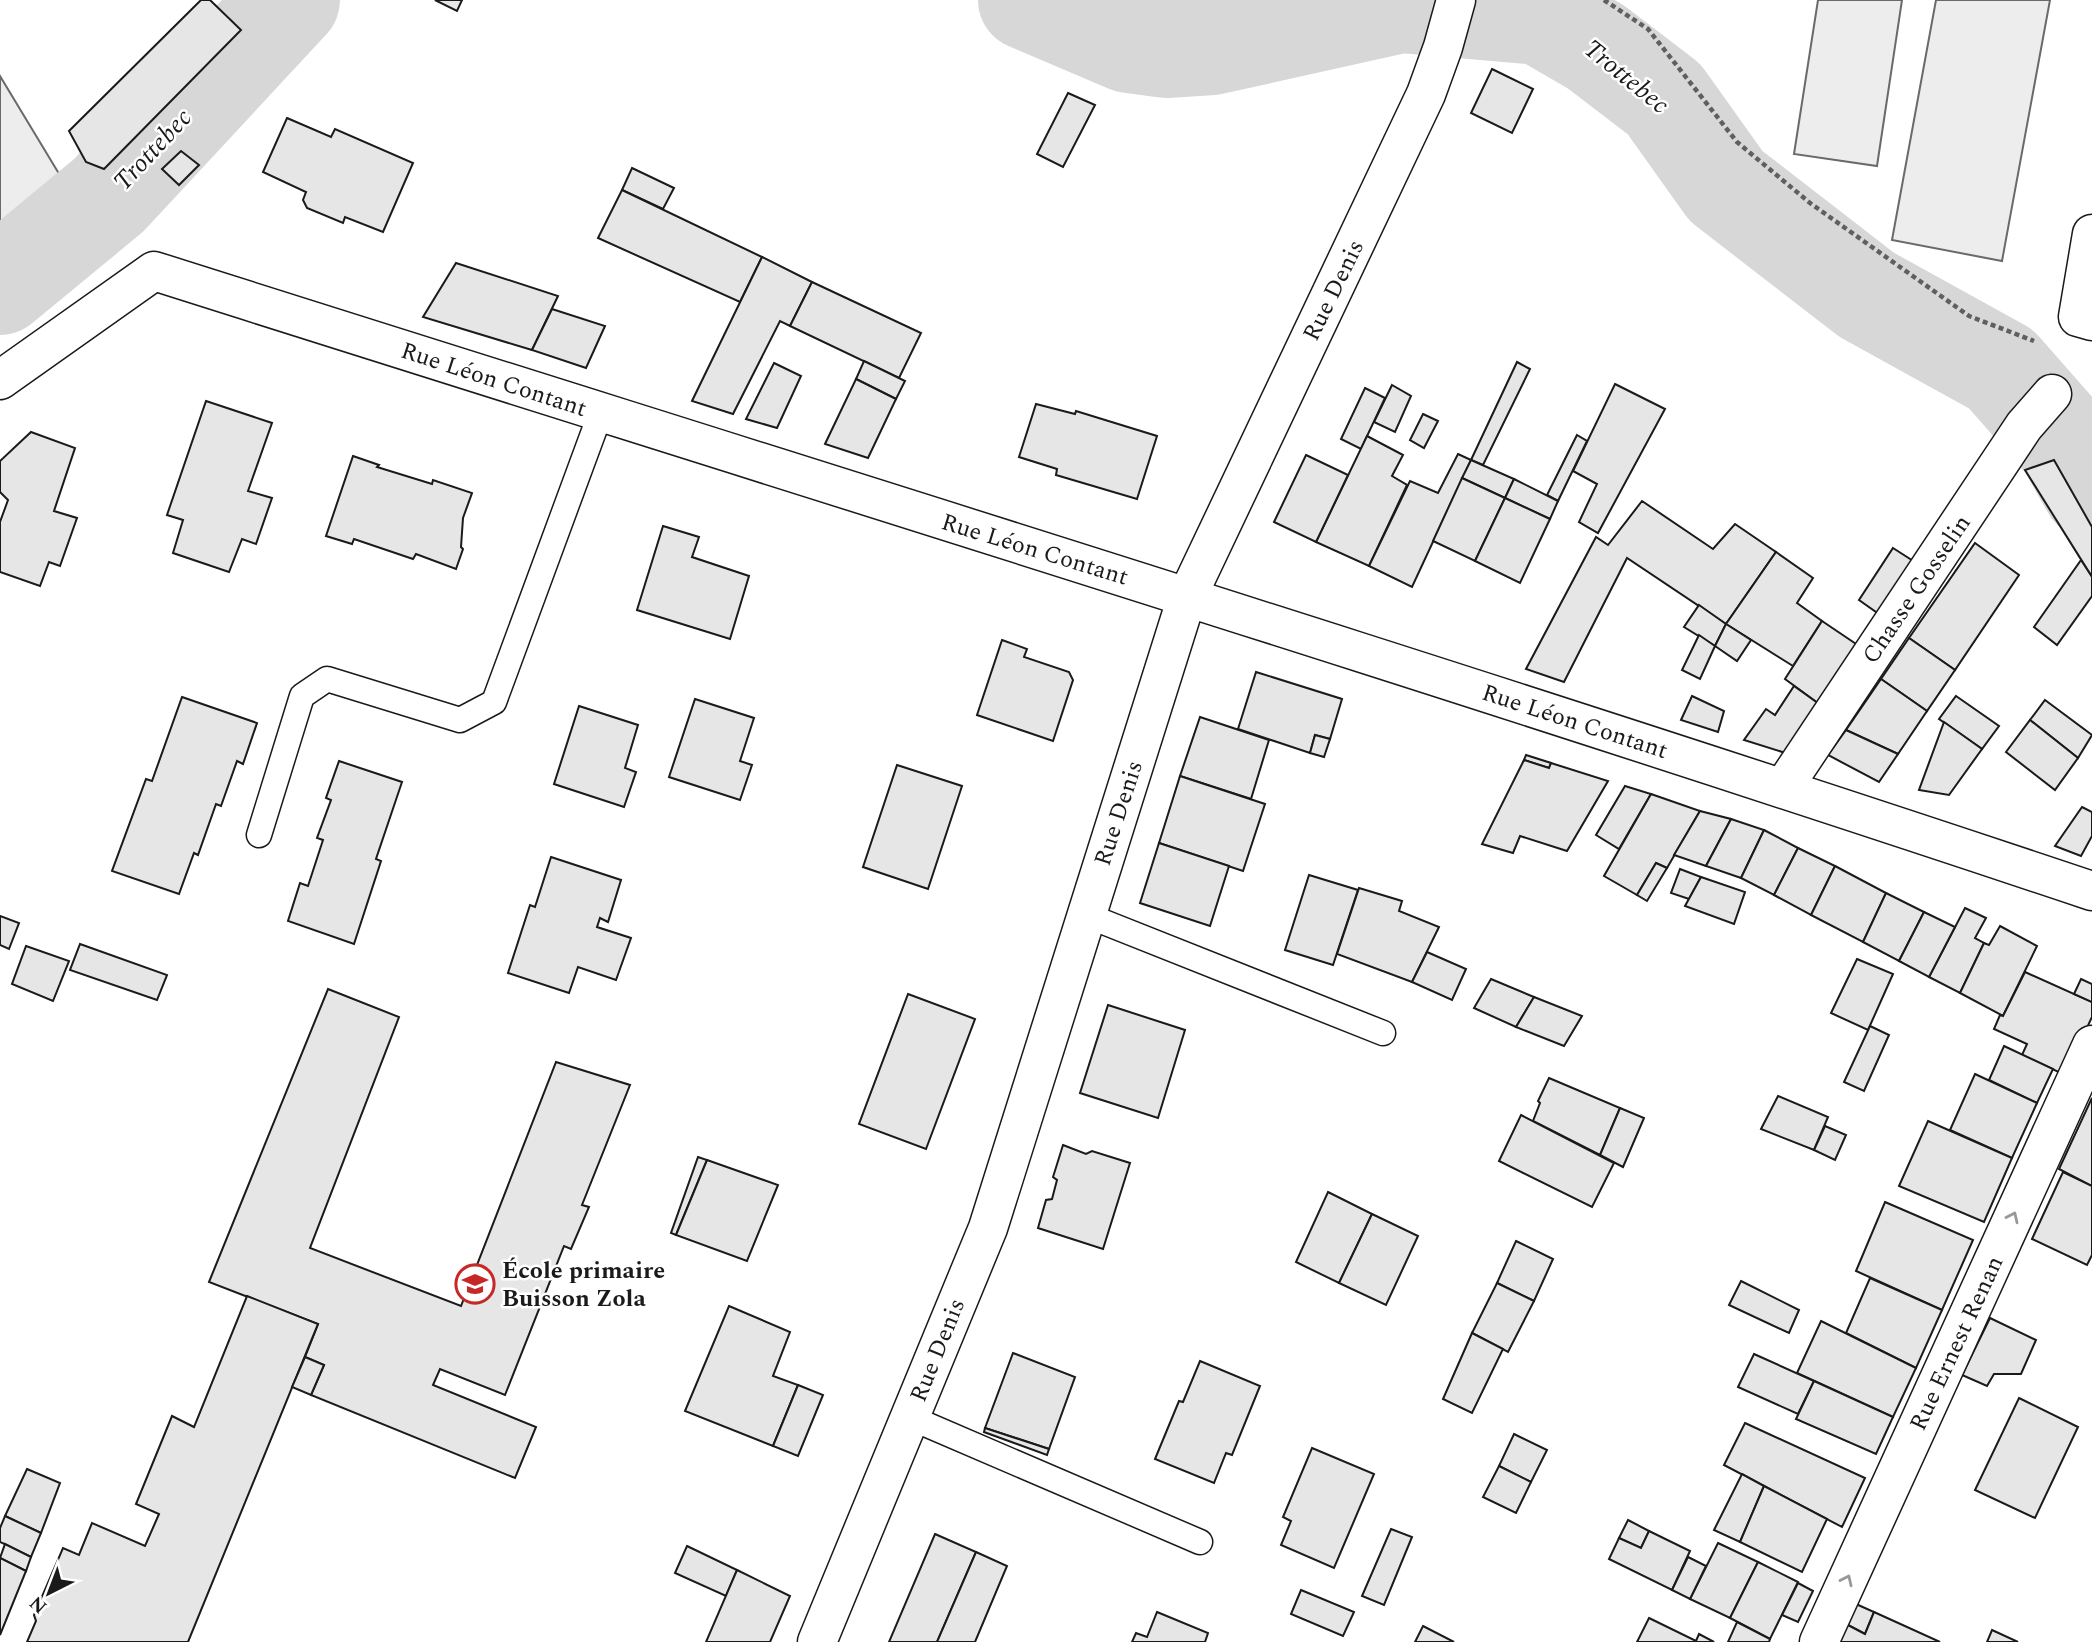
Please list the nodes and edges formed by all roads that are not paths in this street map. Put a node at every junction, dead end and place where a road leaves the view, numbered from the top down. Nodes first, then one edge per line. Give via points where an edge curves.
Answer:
1 (1456, 0) edge
2 (2092, 234) edge
3 (2085, 319) edge
4 (0, 380) edge
5 (2052, 394) dead end
6 (601, 412) junction
7 (1187, 597) junction
8 (1783, 788) junction
9 (259, 835) dead end
10 (2092, 891) edge
11 (1086, 915) junction
12 (1383, 1033) dead end
13 (2092, 1045) edge
14 (909, 1417) junction
15 (1200, 1542) dead end
16 (817, 1642) edge
17 (1819, 1642) edge

1 - 7 street, Rue Denis via 1426,94
2 - 3 street
4 - 6 street, Rue Léon Contant via 155,271
5 - 8 street, Chasse Gosselin via 2024,426
6 - 7 street, Rue Léon Contant
6 - 9 lane via 494,702 460,720 327,679 302,696
7 - 8 street, Rue Léon Contant
7 - 11 street, Rue Denis
8 - 10 street, Rue Léon Contant
11 - 12 lane
11 - 14 street, Rue Denis via 988,1228
17 -> 13 street, Rue Ernest Renan
14 - 15 lane
14 - 16 street, Rue Denis

